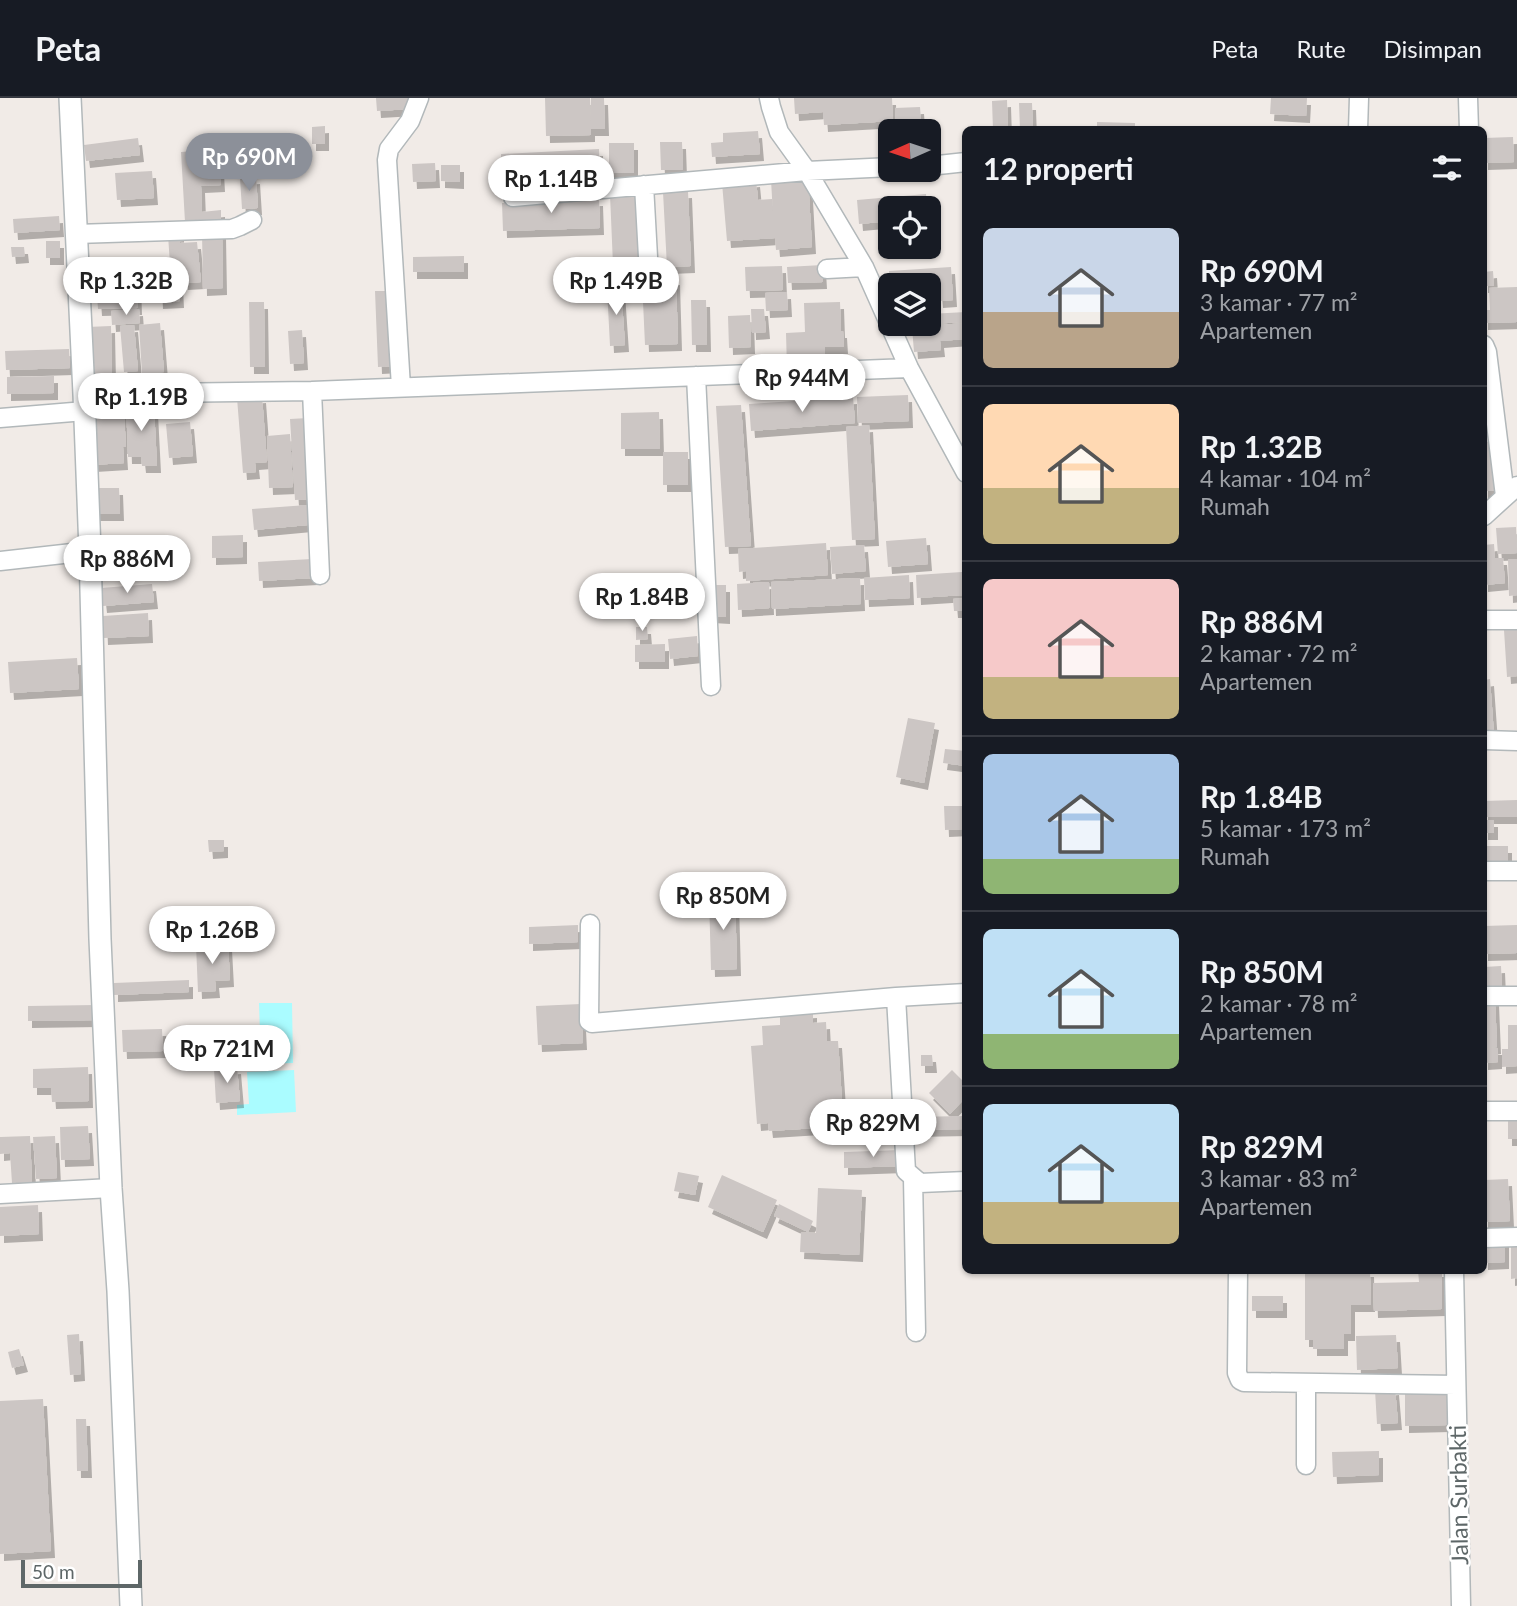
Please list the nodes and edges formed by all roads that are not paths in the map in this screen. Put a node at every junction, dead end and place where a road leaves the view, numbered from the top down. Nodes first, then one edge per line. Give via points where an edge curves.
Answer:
1 (69, 98) edge
2 (419, 98) edge
3 (769, 98) edge
4 (1359, 98) edge
5 (1468, 98) edge
6 (1358, 126) edge
7 (1469, 126) edge
8 (962, 162) edge
9 (942, 165) edge
10 (878, 168) edge
11 (807, 172) junction
12 (644, 185) junction
13 (513, 197) dead end
14 (252, 220) dead end
15 (76, 233) junction
16 (648, 257) dead end
17 (864, 267) junction
18 (827, 269) dead end
19 (1487, 352) edge
20 (909, 368) junction
21 (696, 376) junction
22 (401, 387) junction
23 (312, 391) junction
24 (84, 402) junction
25 (0, 418) edge
26 (962, 466) edge
27 (1511, 491) edge
28 (1487, 513) edge
29 (90, 551) junction
30 (0, 561) edge
31 (320, 576) dead end
32 (1487, 620) edge
33 (1517, 620) edge
34 (711, 685) dead end
35 (1487, 740) edge
36 (1517, 741) edge
37 (1487, 871) edge
38 (1517, 871) edge
39 (590, 924) dead end
40 (962, 993) edge
41 (896, 996) junction
42 (1487, 996) edge
43 (1517, 996) edge
44 (1487, 1111) edge
45 (1517, 1111) edge
46 (913, 1178) junction
47 (962, 1181) edge
48 (111, 1188) junction
49 (0, 1194) edge
50 (1517, 1237) edge
51 (1487, 1238) edge
52 (1238, 1274) edge
53 (1454, 1274) edge
54 (916, 1332) dead end
55 (1306, 1383) junction
56 (1456, 1385) junction
57 (1306, 1465) dead end
58 (131, 1606) edge
59 (1461, 1606) edge

1 - 15 street
2 - 22 street via 409,123 388,149 387,160
3 - 11 street via 779,132
4 - 6 street
5 - 7 street
8 - 9 street
10 - 11 street
11 - 12 street
11 - 17 street
12 - 13 street
12 - 16 street
14 - 15 street via 232,229
15 - 24 street
17 - 18 street
17 - 20 street
19 - 27 street
20 - 21 street
20 - 26 street
21 - 22 street
21 - 34 street
22 - 23 street
23 - 24 street
23 - 31 street
24 - 25 street
24 - 29 street
27 - 28 street
29 - 30 street
29 - 48 street
32 - 33 street
35 - 36 street
37 - 38 street
39 - 41 street via 592,1023
40 - 41 street
41 - 46 street via 904,1150 906,1171
42 - 43 street
44 - 45 street
46 - 47 street via 920,1183
46 - 54 street
48 - 49 street
48 - 58 street
50 - 51 street
52 - 55 street via 1238,1378 1244,1382
53 - 56 street, Jalan Surbakti
55 - 56 street
55 - 57 street
56 - 59 street, Jalan Surbakti

